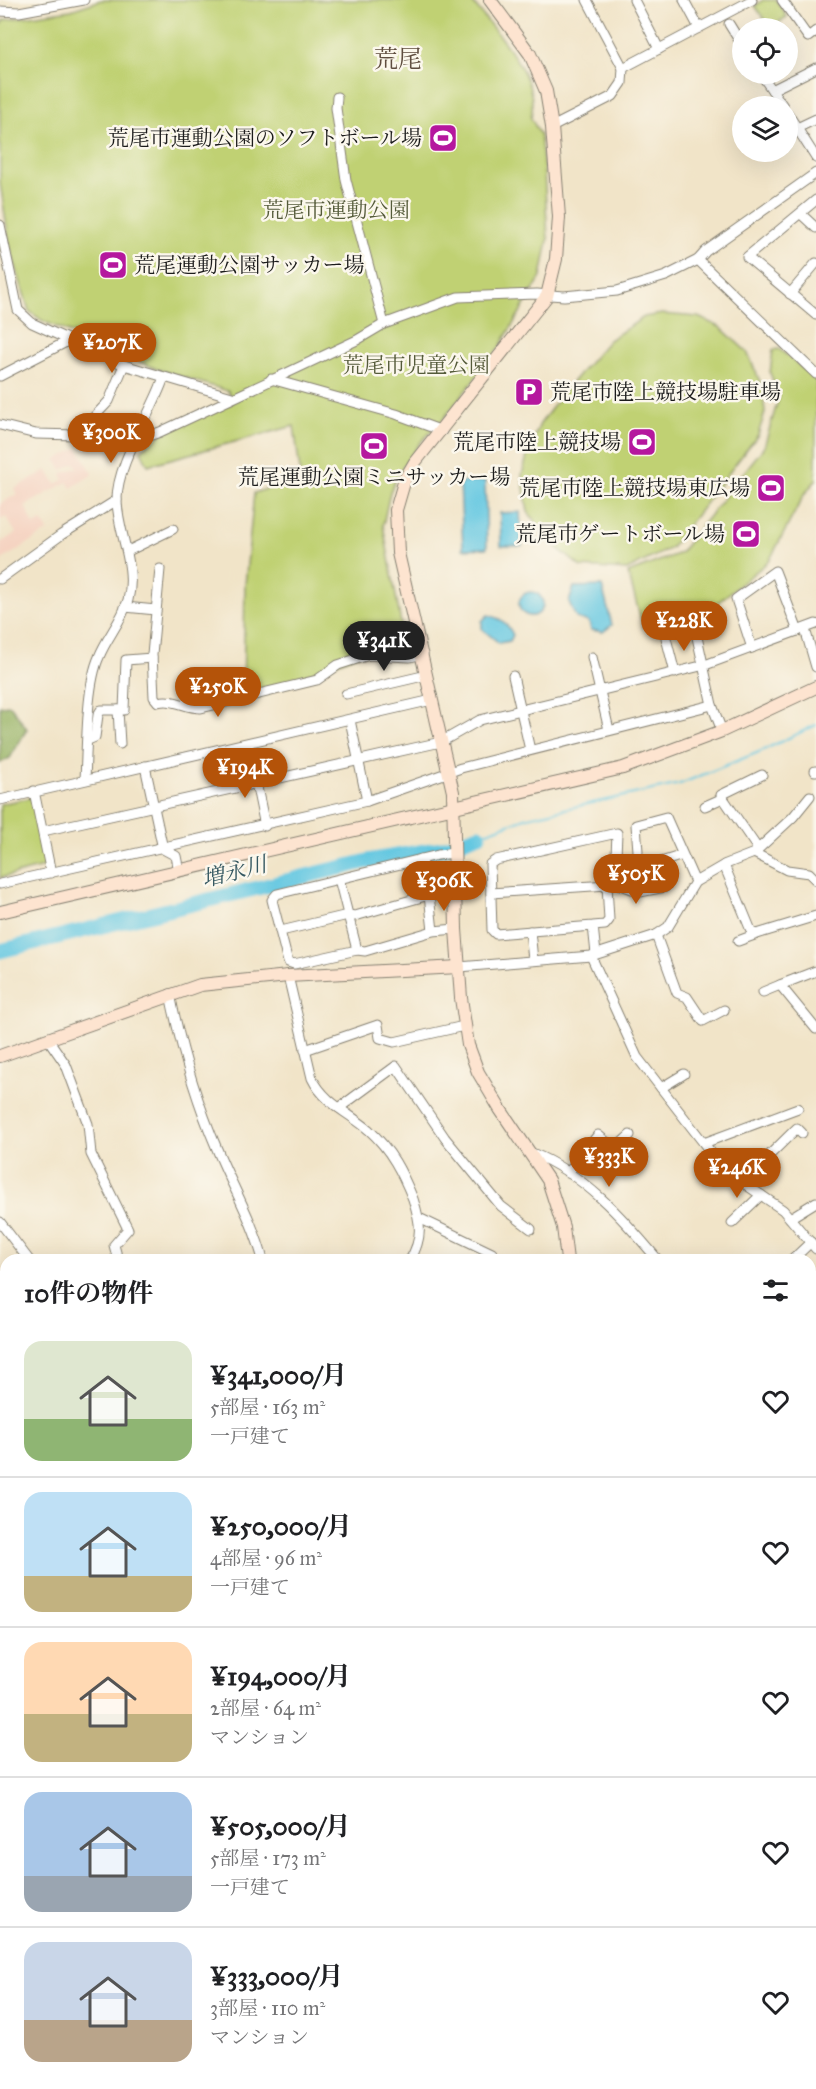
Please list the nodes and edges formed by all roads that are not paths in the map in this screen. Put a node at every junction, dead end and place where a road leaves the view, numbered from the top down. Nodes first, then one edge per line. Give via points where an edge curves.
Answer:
1 (84, 0) edge
2 (490, 0) edge
3 (587, 0) edge
4 (634, 0) edge
5 (684, 0) edge
6 (752, 0) edge
7 (782, 0) edge
8 (737, 4) edge
9 (1, 12) edge
10 (729, 24) dead end
11 (699, 28) junction
12 (732, 29) edge
13 (816, 31) edge
14 (659, 49) junction
15 (623, 68) junction
16 (816, 68) edge
17 (768, 84) edge
18 (772, 90) junction
19 (776, 96) edge
20 (337, 97) dead end
21 (816, 119) edge
22 (552, 127) junction
23 (798, 127) edge
24 (798, 131) edge
25 (816, 158) edge
26 (816, 173) edge
27 (816, 200) edge
28 (801, 214) junction
29 (0, 225) edge
30 (816, 228) edge
31 (698, 260) junction
32 (816, 263) edge
33 (790, 294) junction
34 (547, 296) junction
35 (816, 315) edge
36 (384, 324) junction
37 (70, 340) junction
38 (124, 365) junction
39 (816, 374) edge
40 (0, 376) edge
41 (164, 377) junction
42 (271, 379) junction
43 (232, 397) junction
44 (0, 424) edge
45 (442, 431) junction
46 (137, 440) junction
47 (117, 500) junction
48 (172, 529) dead end
49 (128, 551) junction
50 (159, 569) dead end
51 (0, 579) edge
52 (125, 607) junction
53 (156, 610) junction
54 (816, 624) edge
55 (695, 628) dead end
56 (801, 630) junction
57 (666, 638) dead end
58 (752, 648) junction
59 (423, 654) junction
60 (592, 657) dead end
61 (152, 658) junction
62 (704, 666) junction
63 (816, 667) edge
64 (675, 673) junction
65 (428, 675) junction
66 (513, 676) dead end
67 (816, 687) edge
68 (600, 692) junction
69 (346, 694) dead end
70 (432, 700) junction
71 (712, 705) junction
72 (118, 710) junction
73 (521, 710) junction
74 (350, 720) junction
75 (609, 730) junction
76 (722, 731) junction
77 (88, 740) junction
78 (441, 741) junction
79 (120, 744) dead end
80 (248, 744) junction
81 (530, 750) junction
82 (358, 761) junction
83 (146, 766) junction
84 (448, 773) junction
85 (762, 775) dead end
86 (85, 779) junction
87 (255, 783) junction
88 (34, 791) junction
89 (810, 796) dead end
90 (723, 798) junction
91 (0, 800) edge
92 (367, 801) junction
93 (155, 806) junction
94 (454, 806) junction
95 (705, 806) dead end
96 (265, 826) junction
97 (43, 831) junction
98 (163, 849) junction
99 (756, 851) junction
100 (454, 853) junction
101 (683, 855) junction
102 (421, 860) junction
103 (724, 865) junction
104 (179, 871) junction
105 (51, 873) junction
106 (339, 879) junction
107 (816, 880) edge
108 (695, 882) junction
109 (609, 883) junction
110 (0, 884) edge
111 (664, 887) dead end
112 (491, 893) junction
113 (429, 895) junction
114 (0, 912) edge
115 (348, 915) junction
116 (816, 916) edge
117 (592, 926) junction
118 (456, 929) junction
119 (280, 931) junction
120 (433, 931) junction
121 (530, 931) junction
122 (757, 934) junction
123 (656, 935) junction
124 (738, 941) dead end
125 (357, 950) junction
126 (593, 955) junction
127 (533, 960) junction
128 (459, 967) junction
129 (816, 971) edge
130 (288, 975) junction
131 (780, 985) junction
132 (763, 992) dead end
133 (170, 994) junction
134 (724, 1010) dead end
135 (464, 1026) junction
136 (816, 1029) edge
137 (48, 1039) junction
138 (305, 1050) junction
139 (0, 1056) edge
140 (684, 1074) dead end
141 (661, 1088) junction
142 (339, 1108) junction
143 (798, 1108) dead end
144 (796, 1128) dead end
145 (630, 1134) dead end
146 (704, 1143) junction
147 (532, 1153) junction
148 (568, 1173) junction
149 (742, 1182) junction
150 (761, 1195) junction
151 (816, 1202) edge
152 (419, 1218) junction
153 (790, 1218) junction
154 (0, 1222) edge
155 (732, 1223) dead end
156 (531, 1229) dead end
157 (9, 1234) junction
158 (0, 1242) edge
159 (815, 1247) edge
160 (24, 1254) edge
161 (116, 1254) edge
162 (261, 1254) edge
163 (413, 1254) edge
164 (492, 1254) edge
165 (566, 1254) edge
166 (653, 1254) edge

1 - 9 street via 37,10
2 - 22 street via 530,54 546,91
3 - 15 street
4 - 14 street
5 - 11 street
6 - 8 street
7 - 13 street via 808,37
8 - 11 street
10 - 12 street
11 - 14 street
14 - 15 street
15 - 22 street via 622,82 613,96
16 - 18 street
17 - 18 street
18 - 19 street
20 - 36 street via 346,180
21 - 23 street
22 - 34 street via 559,237
24 - 25 street
26 - 31 street
27 - 28 street
28 - 30 street
28 - 33 street via 747,257
29 - 37 street via 18,310 32,323
31 - 34 street via 666,276 617,291
31 - 39 street
32 - 33 street
33 - 35 street
34 - 36 street via 468,295
34 - 45 street
36 - 42 street
37 - 38 street
37 - 40 street
38 - 41 street
38 - 44 street via 109,400 77,435 50,436
41 - 43 street
41 - 46 street
42 - 43 street
42 - 45 street
43 - 46 street
45 - 59 street via 405,479 396,510 398,553
46 - 47 street via 126,460
47 - 49 street
47 - 51 street
48 - 49 street
49 - 52 street via 130,584
50 - 53 street
52 - 53 street
52 - 77 street via 93,676
53 - 61 street
54 - 56 street
55 - 62 street
56 - 58 street
56 - 58 street via 775,571 736,600
56 - 63 street
57 - 64 street
58 - 62 street
59 - 61 street via 369,655 338,665 316,680 201,708 170,699 158,702 154,697
59 - 65 street
60 - 68 street
61 - 72 street via 126,660 124,710
62 - 64 street
62 - 71 street
64 - 68 street
65 - 69 street
65 - 70 street
66 - 73 street
67 - 76 street
68 - 73 street
68 - 75 street
70 - 74 street
70 - 78 street
71 - 75 street
71 - 76 street
72 - 77 street via 102,710 95,737
72 - 79 street
73 - 78 street via 480,720
73 - 81 street
74 - 80 street
74 - 82 street
75 - 81 street
76 - 94 street via 623,768
77 - 86 street
78 - 82 street
78 - 84 street
80 - 83 street
80 - 87 street
81 - 84 street
82 - 87 street
82 - 92 street
83 - 86 street
83 - 93 street
84 - 92 street
84 - 94 street
85 - 90 street via 721,795
86 - 88 street
87 - 93 street
87 - 96 street
88 - 91 street
88 - 97 street
89 - 99 street
90 - 95 street
90 - 99 street
92 - 96 street
93 - 97 street
93 - 98 street
94 - 100 street
94 - 104 street
96 - 98 street
97 - 105 street
98 - 104 street via 176,856
98 - 105 street
99 - 103 street
99 - 107 street via 787,870 808,873
100 - 102 street
100 - 118 street
101 - 101 street via 666,818 636,825 636,870
101 - 108 street
102 - 106 street
102 - 113 street
103 - 108 street
103 - 122 street via 752,933
104 - 114 street
105 - 110 street
106 - 115 street
106 - 119 street via 278,894 272,900
108 - 123 street via 668,927
109 - 111 street via 640,892
109 - 112 street
109 - 112 street via 615,879 617,833 496,860 490,864
109 - 117 street via 609,920 605,925
112 - 121 street via 492,930 496,934
113 - 115 street
113 - 120 street
115 - 119 street
115 - 125 street
116 - 122 street
117 - 121 street
117 - 126 street
118 - 120 street
118 - 128 street
119 - 125 street via 288,962 294,964
120 - 125 street
121 - 127 street
122 - 124 street
123 - 126 street
123 - 134 street via 677,993 687,997 703,1021
126 - 127 street
126 - 141 street via 638,1058
127 - 128 street
128 - 130 street
128 - 135 street
129 - 131 street
130 - 133 street via 200,985
130 - 138 street
131 - 132 street
131 - 136 street
133 - 137 street
133 - 162 street via 190,1079
135 - 138 street via 394,1042 380,1038 378,1025
135 - 147 street via 478,1072
137 - 139 street
137 - 161 street via 66,1065 87,1124 91,1154 128,1229 114,1245
138 - 142 street via 316,1087
140 - 141 street
141 - 146 street
142 - 152 street via 368,1130 394,1159
142 - 156 street via 396,1066 445,1138 494,1198
143 - 146 street
144 - 149 street
145 - 148 street via 615,1149 598,1135
146 - 149 street
147 - 148 street via 555,1162
147 - 165 street via 558,1206
148 - 166 street via 611,1207
149 - 150 street
150 - 153 street
150 - 155 street
151 - 153 street
152 - 163 street via 418,1246
152 - 164 street
153 - 159 street
154 - 157 street
157 - 158 street
157 - 160 street

